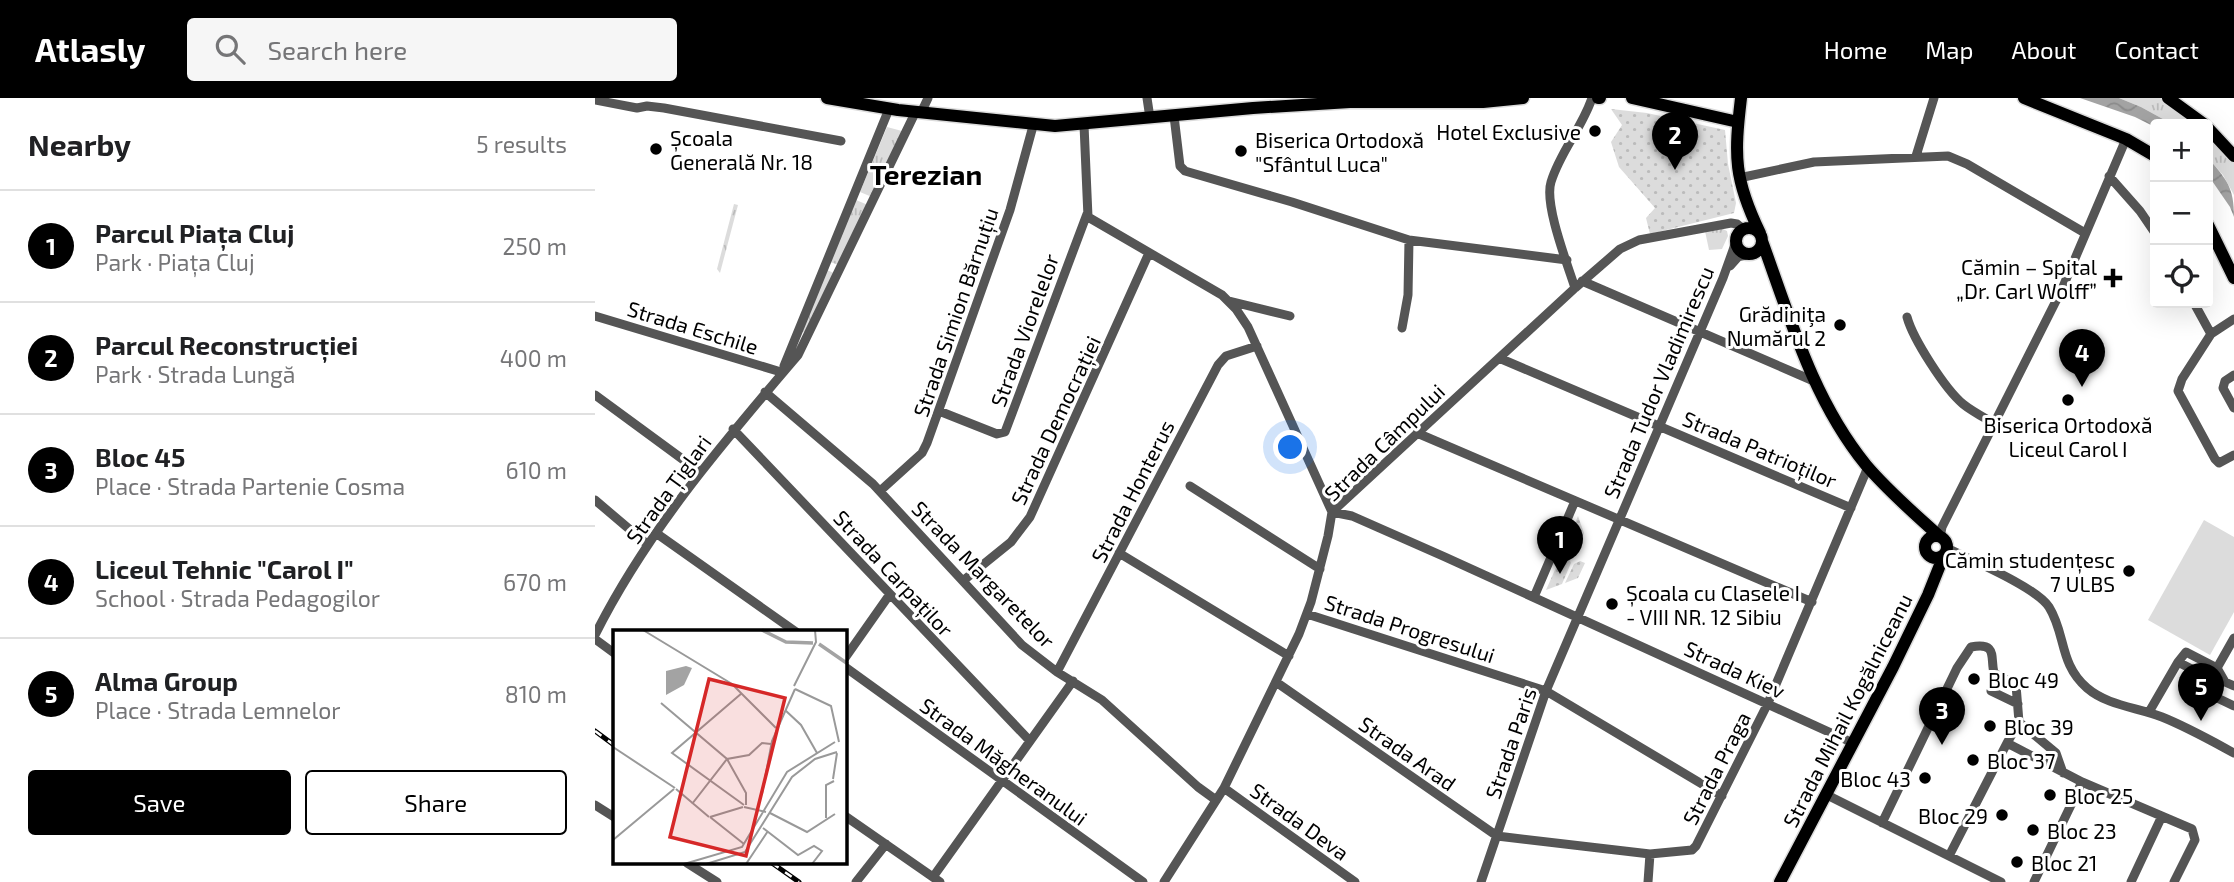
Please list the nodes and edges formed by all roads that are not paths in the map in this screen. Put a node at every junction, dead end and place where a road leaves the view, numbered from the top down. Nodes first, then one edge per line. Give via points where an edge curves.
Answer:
1 (827, 98) edge
2 (928, 98) edge
3 (1147, 98) edge
4 (1523, 98) edge
5 (1592, 98) edge
6 (1632, 98) edge
7 (1741, 98) edge
8 (1934, 98) edge
9 (2024, 98) edge
10 (2168, 98) edge
11 (595, 100) edge
12 (1275, 102) edge
13 (889, 109) junction
14 (918, 113) junction
15 (1174, 116) junction
16 (1150, 118) junction
17 (2196, 119) edge
18 (1738, 121) junction
19 (1084, 125) junction
20 (1033, 126) junction
21 (2213, 134) edge
22 (2126, 139) junction
23 (841, 141) dead end
24 (2150, 153) edge
25 (1916, 156) junction
26 (2234, 156) edge
27 (2109, 176) junction
28 (1739, 178) junction
29 (1745, 201) junction
30 (1087, 214) junction
31 (2150, 226) edge
32 (1741, 233) junction
33 (2085, 233) junction
34 (2213, 235) edge
35 (1761, 237) junction
36 (1409, 240) junction
37 (1149, 253) junction
38 (1753, 253) junction
39 (1567, 260) junction
40 (1725, 273) junction
41 (1773, 275) junction
42 (2234, 278) edge
43 (1578, 284) junction
44 (1229, 301) junction
45 (2197, 308) edge
46 (595, 316) edge
47 (1290, 316) dead end
48 (1906, 317) dead end
49 (2234, 319) edge
50 (1402, 328) dead end
51 (1700, 332) junction
52 (2211, 334) junction
53 (1257, 346) junction
54 (1499, 358) junction
55 (781, 372) junction
56 (2234, 375) edge
57 (1816, 382) junction
58 (765, 392) junction
59 (595, 395) edge
60 (2234, 408) edge
61 (939, 411) junction
62 (1660, 425) junction
63 (1995, 425) junction
64 (733, 429) junction
65 (1417, 433) junction
66 (2234, 455) edge
67 (1868, 467) junction
68 (700, 472) junction
69 (1190, 486) dead end
70 (880, 491) junction
71 (595, 500) edge
72 (1575, 501) junction
73 (1851, 508) junction
74 (1332, 512) junction
75 (1911, 512) junction
76 (1617, 520) junction
77 (656, 533) junction
78 (1943, 544) junction
79 (648, 545) junction
80 (1926, 551) junction
81 (1119, 553) junction
82 (1320, 569) junction
83 (964, 580) junction
84 (1932, 584) junction
85 (890, 594) junction
86 (1534, 597) junction
87 (1812, 602) junction
88 (1307, 614) junction
89 (1576, 616) junction
90 (793, 630) edge
91 (595, 637) edge
92 (2234, 638) edge
93 (613, 652) edge
94 (2231, 652) edge
95 (847, 655) edge
96 (1289, 656) junction
97 (2178, 662) junction
98 (847, 668) edge
99 (2217, 668) junction
100 (1057, 672) junction
101 (1073, 681) junction
102 (1276, 682) junction
103 (2234, 686) edge
104 (1546, 691) junction
105 (1991, 691) dead end
106 (1768, 703) junction
107 (2018, 704) junction
108 (2234, 706) edge
109 (2149, 712) junction
110 (2019, 722) junction
111 (1030, 741) junction
112 (1853, 743) junction
113 (2007, 743) junction
114 (2234, 753) edge
115 (2063, 773) junction
116 (1002, 780) junction
117 (2082, 782) junction
118 (1224, 788) junction
119 (1825, 794) junction
120 (1722, 796) junction
121 (1216, 800) junction
122 (595, 804) edge
123 (613, 816) edge
124 (2162, 816) junction
125 (847, 817) edge
126 (1882, 823) junction
127 (1497, 836) junction
128 (886, 844) junction
129 (1650, 854) junction
130 (1949, 856) junction
131 (689, 864) edge
132 (936, 879) edge
133 (717, 882) edge
134 (856, 882) edge
135 (1143, 882) edge
136 (1164, 882) edge
137 (1355, 882) edge
138 (1481, 882) edge
139 (1648, 882) edge
140 (1780, 882) edge
141 (2001, 882) edge
142 (2034, 882) edge
143 (2131, 882) edge
144 (2174, 882) edge

1 - 13 main road
2 - 14 street, Strada Țiglari
3 - 16 street
4 - 12 main road
5 - 39 street via 1550,187 1551,210
6 - 18 main road
7 - 18 main road
8 - 25 street
9 - 22 main road
10 - 17 main road
11 - 23 street
12 - 15 main road
13 - 14 main road
13 - 55 street, Strada Țiglari
14 - 20 main road
14 - 55 street, Strada Țiglari via 801,349
15 - 16 main road
15 - 36 street via 1180,166 1185,172
16 - 19 main road
18 - 28 main road
19 - 20 main road
19 - 30 street
20 - 61 street, Strada Simion Bărnuțiu via 1010,210
21 - 26 main road
22 - 24 main road
22 - 27 street
25 - 28 street via 1814,162
25 - 33 street via 1959,160
27 - 31 street
27 - 33 street
28 - 29 main road
29 - 32 main road
29 - 35 main road
30 - 37 street via 1093,222
30 - 61 street, Strada Viorelelor via 1005,432 997,434
32 - 35 main road via 1753,228
32 - 38 main road via 1741,251
32 - 40 street, Strada Tudor Vladimirescu
32 - 43 street, Strada Câmpului via 1734,223 1632,242
33 - 63 street
34 - 42 main road
35 - 38 main road via 1760,248
35 - 41 main road
36 - 39 street
36 - 50 street via 1409,286
37 - 44 street
37 - 83 street, Strada Democrației via 1030,517 1011,542
38 - 40 street via 1735,260
38 - 41 main road
39 - 43 street
40 - 51 street, Strada Tudor Vladimirescu
41 - 57 main road
43 - 51 street
43 - 54 street, Strada Câmpului
44 - 47 street
44 - 53 street
45 - 52 street
46 - 55 street, Strada Eschile
48 - 63 street via 1917,342 1955,396
49 - 52 street
51 - 57 street
51 - 62 street, Strada Tudor Vladimirescu
52 - 66 street via 2178,391 2215,459 2219,463
53 - 74 street
53 - 81 street, Strada Honterus via 1226,355 1220,362
54 - 62 street, Strada Patrioților
54 - 65 street, Strada Câmpului
55 - 58 street, Strada Țiglari
56 - 60 street via 2223,388
57 - 67 main road
58 - 64 street, Strada Țiglari
58 - 70 street, Strada Margaretelor
59 - 68 street
61 - 70 street, Strada Simion Bărnuțiu via 925,449
62 - 73 street, Strada Patrioților
62 - 76 street, Strada Tudor Vladimirescu
63 - 78 street via 1942,527
64 - 68 street, Strada Țiglari
64 - 85 street, Strada Carpaților
65 - 72 street
65 - 74 street, Strada Câmpului
67 - 73 street, Strada Praga
67 - 75 main road
68 - 77 street, Strada Țiglari
69 - 82 street
70 - 83 street, Strada Margaretelor
71 - 79 street
72 - 76 street
72 - 86 street
73 - 87 street, Strada Praga
74 - 82 street, Strada Câmpului
74 - 86 street, Strada Kiev via 1352,516
75 - 78 main road
75 - 80 main road, Strada Mihail Kogălniceanu
76 - 87 street
76 - 89 street, Strada Tudor Vladimirescu
77 - 79 street, Strada Țiglari
77 - 90 street
78 - 80 main road via 1929,539
78 - 80 main road via 1937,558
78 - 84 main road
78 - 109 street via 2038,595 2055,618 2065,658 2081,683 2110,702
79 - 91 street, Strada Țiglari
80 - 84 main road, Strada Mihail Kogălniceanu
81 - 96 street
81 - 100 street, Strada Honterus
82 - 88 street, Strada Câmpului
83 - 100 street, Strada Margaretelor via 1022,645
84 - 112 main road, Strada Mihail Kogălniceanu
85 - 95 street
85 - 111 street, Strada Carpaților
86 - 89 street, Strada Kiev
87 - 106 street, Strada Praga
88 - 96 street, Strada Câmpului
88 - 104 street, Strada Progresului
89 - 104 street, Strada Paris
89 - 106 street, Strada Kiev
91 - 93 street
92 - 94 street
94 - 99 street
96 - 102 street, Strada Câmpului
97 - 99 street via 2186,652
97 - 108 street via 2205,676 2209,694
97 - 109 street
98 - 116 street, Strada Măgheranului
99 - 103 street via 2225,682
100 - 101 street, Strada Margaretelor
101 - 111 street
101 - 121 street, Strada Margaretelor
102 - 118 street, Strada Câmpului
102 - 127 street, Strada Arad
104 - 120 street, Strada Progresului
104 - 127 street, Strada Paris
105 - 107 street
106 - 112 street, Strada Kiev
106 - 120 street, Strada Praga
107 - 110 street
107 - 126 street via 2016,685 1992,671 1991,651 1971,646
109 - 114 street
110 - 113 street
110 - 115 street via 2056,752
111 - 116 street
112 - 119 main road, Strada Mihail Kogălniceanu
113 - 115 street
113 - 130 street
115 - 117 street
116 - 132 street
116 - 135 street, Strada Măgheranului
117 - 124 street
117 - 142 street
118 - 121 street, Strada Câmpului
118 - 137 street, Strada Deva
119 - 126 street
119 - 140 main road, Strada Mihail Kogălniceanu
120 - 129 street, Strada Praga via 1695,848
121 - 136 street, Strada Câmpului
122 - 123 street
124 - 143 street
124 - 144 street via 2192,829 2195,835
125 - 128 street
126 - 130 street
127 - 129 street, Strada Arad
127 - 138 street, Strada Paris
128 - 132 street
128 - 134 street
129 - 139 street
130 - 141 street
131 - 133 street

